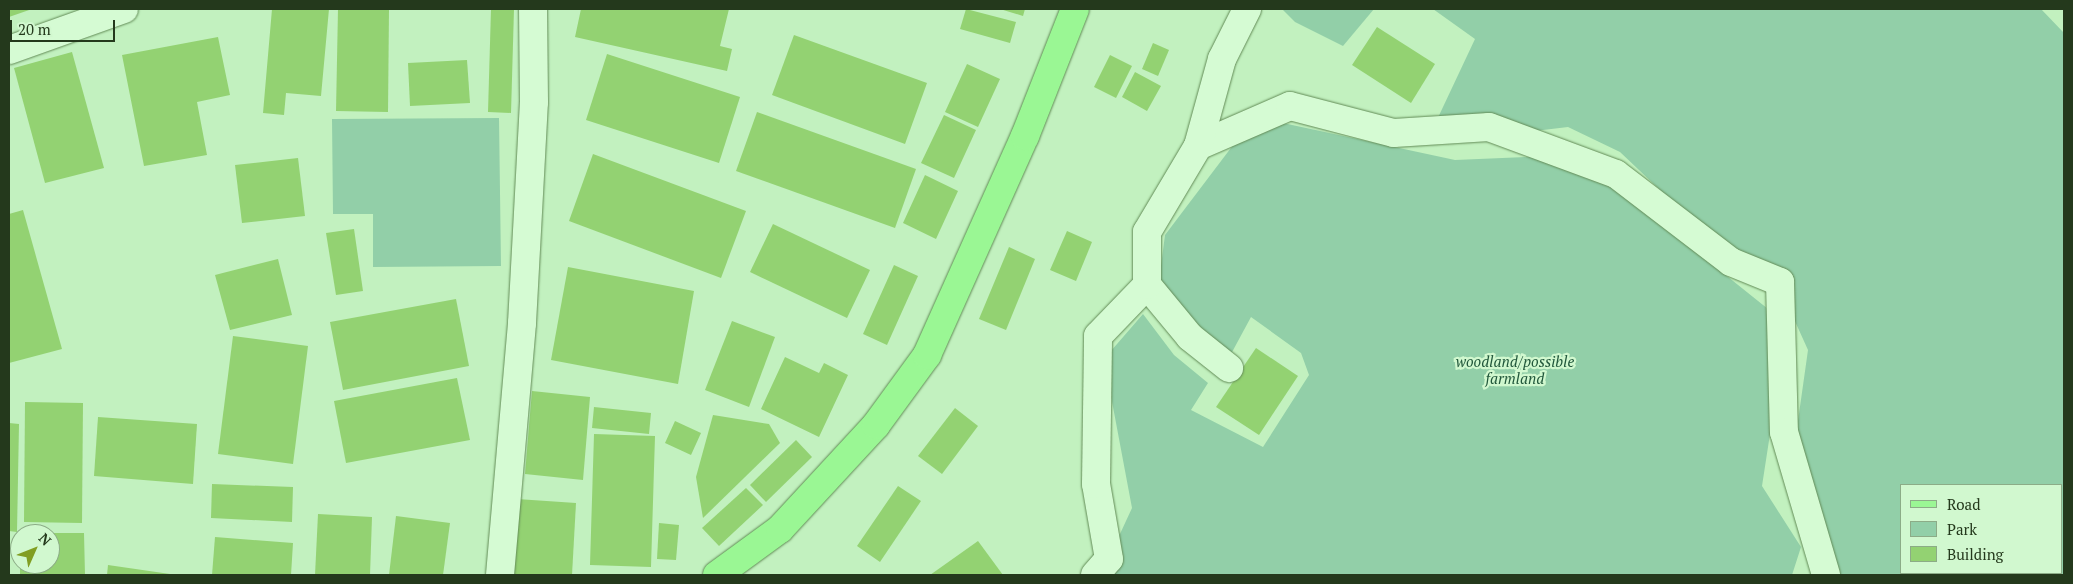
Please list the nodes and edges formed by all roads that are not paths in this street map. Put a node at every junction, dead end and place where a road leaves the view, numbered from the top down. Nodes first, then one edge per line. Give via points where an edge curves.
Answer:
1 (124, 9) edge
2 (533, 9) edge
3 (1075, 9) edge
4 (1247, 9) edge
5 (9, 50) edge
6 (1198, 146) junction
7 (1147, 285) junction
8 (1229, 368) dead end
9 (500, 575) edge
10 (717, 575) edge
11 (1095, 575) edge
12 (1826, 575) edge

1 - 5 street
2 - 9 street via 534,102 522,323
3 - 10 main road via 1026,136 926,355 876,425 780,529
4 - 6 street via 1222,59
6 - 7 street via 1147,232
6 - 12 street via 1290,106 1394,133 1489,127 1616,174 1731,262 1780,282 1784,432
7 - 8 street via 1190,337
7 - 11 street via 1098,336 1094,416 1096,484 1108,559

